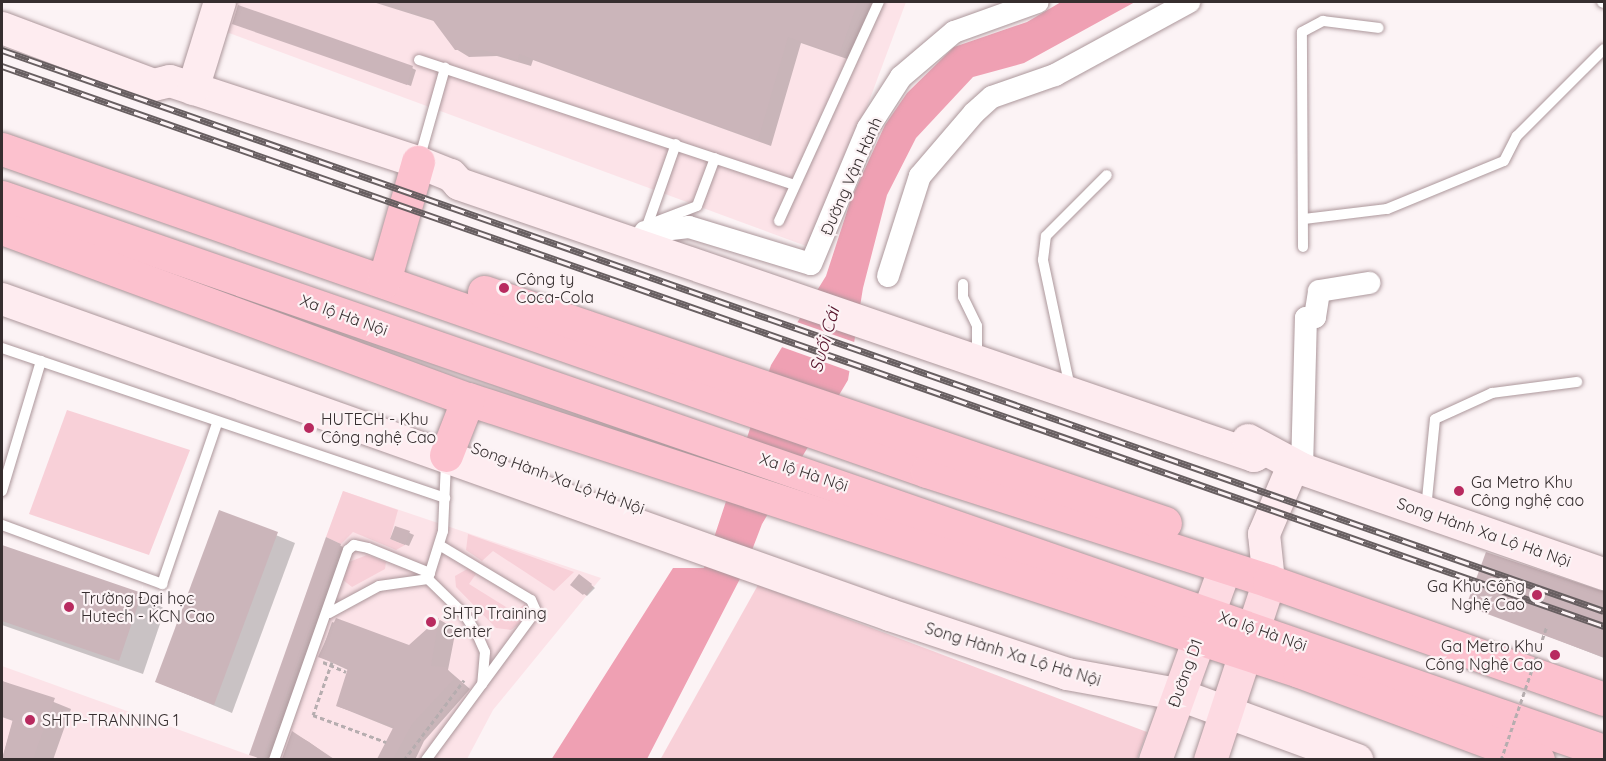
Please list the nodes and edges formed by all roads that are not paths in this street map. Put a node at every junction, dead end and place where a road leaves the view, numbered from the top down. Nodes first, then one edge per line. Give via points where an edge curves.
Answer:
1 (220, 2) edge
2 (879, 2) edge
3 (1038, 2) edge
4 (1189, 2) edge
5 (2, 8) edge
6 (2, 28) edge
7 (1378, 28) dead end
8 (1605, 49) edge
9 (419, 60) dead end
10 (445, 68) junction
11 (182, 85) junction
12 (2, 125) edge
13 (676, 144) junction
14 (2, 149) edge
15 (715, 158) junction
16 (418, 162) junction
17 (450, 175) junction
18 (1107, 176) dead end
19 (794, 185) junction
20 (2, 197) edge
21 (1304, 219) junction
22 (779, 221) dead end
23 (2, 228) edge
24 (647, 229) junction
25 (1303, 247) dead end
26 (387, 271) junction
27 (888, 276) dead end
28 (761, 280) junction
29 (2, 282) edge
30 (1369, 283) dead end
31 (963, 284) dead end
32 (2, 299) edge
33 (960, 346) junction
34 (2, 348) edge
35 (41, 361) junction
36 (1068, 378) junction
37 (1576, 382) dead end
38 (468, 399) junction
39 (217, 423) junction
40 (449, 447) junction
41 (1263, 451) junction
42 (1298, 468) junction
43 (2, 492) edge
44 (445, 498) junction
45 (1426, 512) junction
46 (2, 525) edge
47 (439, 545) junction
48 (1254, 558) junction
49 (1605, 573) edge
50 (429, 576) junction
51 (1111, 576) junction
52 (329, 613) junction
53 (1150, 622) junction
54 (1203, 625) junction
55 (1250, 641) junction
56 (482, 684) junction
57 (1177, 694) junction
58 (1605, 699) edge
59 (1226, 712) junction
60 (1605, 751) edge
61 (274, 759) edge
62 (426, 759) edge
63 (1155, 759) edge
64 (1210, 759) edge
65 (1357, 759) edge
66 (1538, 759) edge

1 - 11 main road
2 - 19 lane
3 - 24 street, Đường Vận Hành via 954,32 901,77 868,128 811,264 796,264 689,227
4 - 27 street via 1055,75 1000,94 974,113 920,176
5 - 11 main road, Song Hành Xa Lộ Hà Nội via 160,66
6 - 11 main road, Song Hành Xa Lộ Hà Nội via 154,85
7 - 21 lane via 1323,21 1302,32
8 - 21 lane via 1517,136 1504,161 1387,209
9 - 10 lane
10 - 13 lane
10 - 16 lane
11 - 16 main road, Song Hành Xa Lộ Hà Nội
12 - 26 highway
13 - 15 lane
13 - 24 lane
14 - 26 highway
15 - 19 lane
15 - 24 lane via 697,206
16 - 17 main road, Song Hành Xa Lộ Hà Nội
16 - 26 highway
17 - 24 main road, Song Hành Xa Lộ Hà Nội via 464,169
17 - 28 main road, Song Hành Xa Lộ Hà Nội via 459,184
18 - 36 lane via 1046,236 1043,260
19 - 22 lane
20 - 51 highway, Xa lộ Hà Nội
21 - 25 lane
23 - 38 highway, Xa lộ Hà Nội
24 - 28 main road, Song Hành Xa Lộ Hà Nội
26 - 48 highway via 931,458
28 - 33 main road, Song Hành Xa Lộ Hà Nội
29 - 40 main road, Song Hành Xa Lộ Hà Nội
30 - 42 street via 1319,291 1315,317 1306,318
31 - 33 lane via 963,297 977,326
32 - 40 main road, Song Hành Xa Lộ Hà Nội
33 - 36 main road, Song Hành Xa Lộ Hà Nội
33 - 41 main road, Song Hành Xa Lộ Hà Nội via 1254,456
34 - 35 lane
35 - 39 lane
35 - 43 lane
36 - 41 main road, Song Hành Xa Lộ Hà Nội via 1257,443
37 - 45 lane via 1492,393 1435,419
38 - 40 highway
38 - 53 highway, Xa lộ Hà Nội
39 - 44 lane
39 - 46 lane via 162,584
40 - 44 lane
40 - 57 main road, Song Hành Xa Lộ Hà Nội via 1109,684
41 - 42 main road, Song Hành Xa Lộ Hà Nội
42 - 45 main road, Song Hành Xa Lộ Hà Nội
42 - 48 main road, Đường D1
44 - 47 lane
45 - 49 main road, Song Hành Xa Lộ Hà Nội
47 - 50 lane
47 - 56 lane via 531,600 536,611
48 - 54 main road, Đường D1
48 - 55 main road, Đường D1
48 - 58 highway
50 - 52 lane via 379,586
50 - 52 lane via 354,545 348,550
50 - 56 lane via 477,634 485,652
51 - 53 highway
51 - 54 highway, Xa lộ Hà Nội
52 - 61 lane
53 - 54 highway, Xa lộ Hà Nội
54 - 55 highway, Xa lộ Hà Nội
54 - 57 main road, Đường D1
55 - 59 main road, Đường D1
55 - 60 highway, Xa lộ Hà Nội
55 - 66 highway, Xa lộ Hà Nội
56 - 62 lane
57 - 59 main road, Song Hành Xa Lộ Hà Nội
57 - 63 main road, Đường D1
59 - 64 main road, Đường D1
59 - 65 main road, Song Hành Xa Lộ Hà Nội

